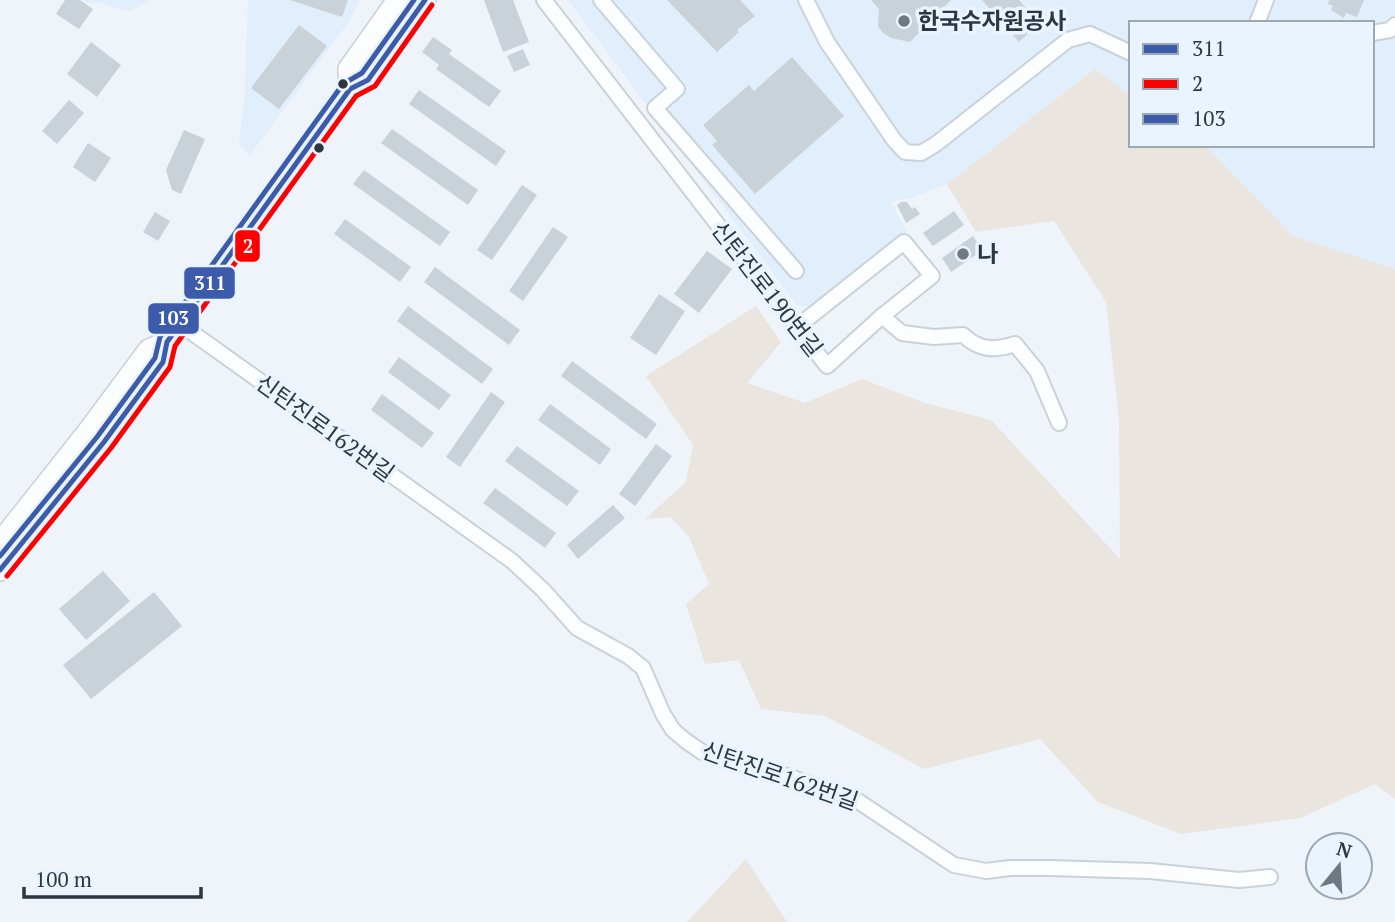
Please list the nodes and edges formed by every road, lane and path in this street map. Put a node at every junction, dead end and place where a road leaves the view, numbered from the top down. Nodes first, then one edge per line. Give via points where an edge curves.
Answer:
1 (398, 0) edge
2 (425, 0) edge
3 (544, 0) edge
4 (601, 0) edge
5 (806, 0) edge
6 (1266, 0) edge
7 (1258, 21) edge
8 (1395, 25) edge
9 (1374, 33) edge
10 (1129, 52) edge
11 (350, 89) junction
12 (796, 271) dead end
13 (882, 316) junction
14 (180, 324) junction
15 (797, 327) junction
16 (167, 342) junction
17 (1059, 423) dead end
18 (0, 543) edge
19 (0, 570) edge
20 (1270, 877) dead end

1 - 11 main road via 349,69
2 - 11 main road via 368,80
3 - 15 street, 신탄진로190번길
4 - 12 street via 677,89 655,108
5 - 10 street via 827,42 905,152 921,153 936,144 1068,40 1090,34
6 - 7 street
8 - 9 street
11 - 14 main road
13 - 15 street, 신탄진로190번길 via 827,366
13 - 15 street via 932,276 904,242
13 - 17 street via 902,333 963,335 990,349 1015,344 1037,371
14 - 16 main road
14 - 20 street, 신탄진로162번길 via 512,561 577,628 643,668 673,730 702,752 855,799 954,865 986,871 1049,868 1239,880
16 - 18 main road via 149,350
16 - 19 main road via 163,362

